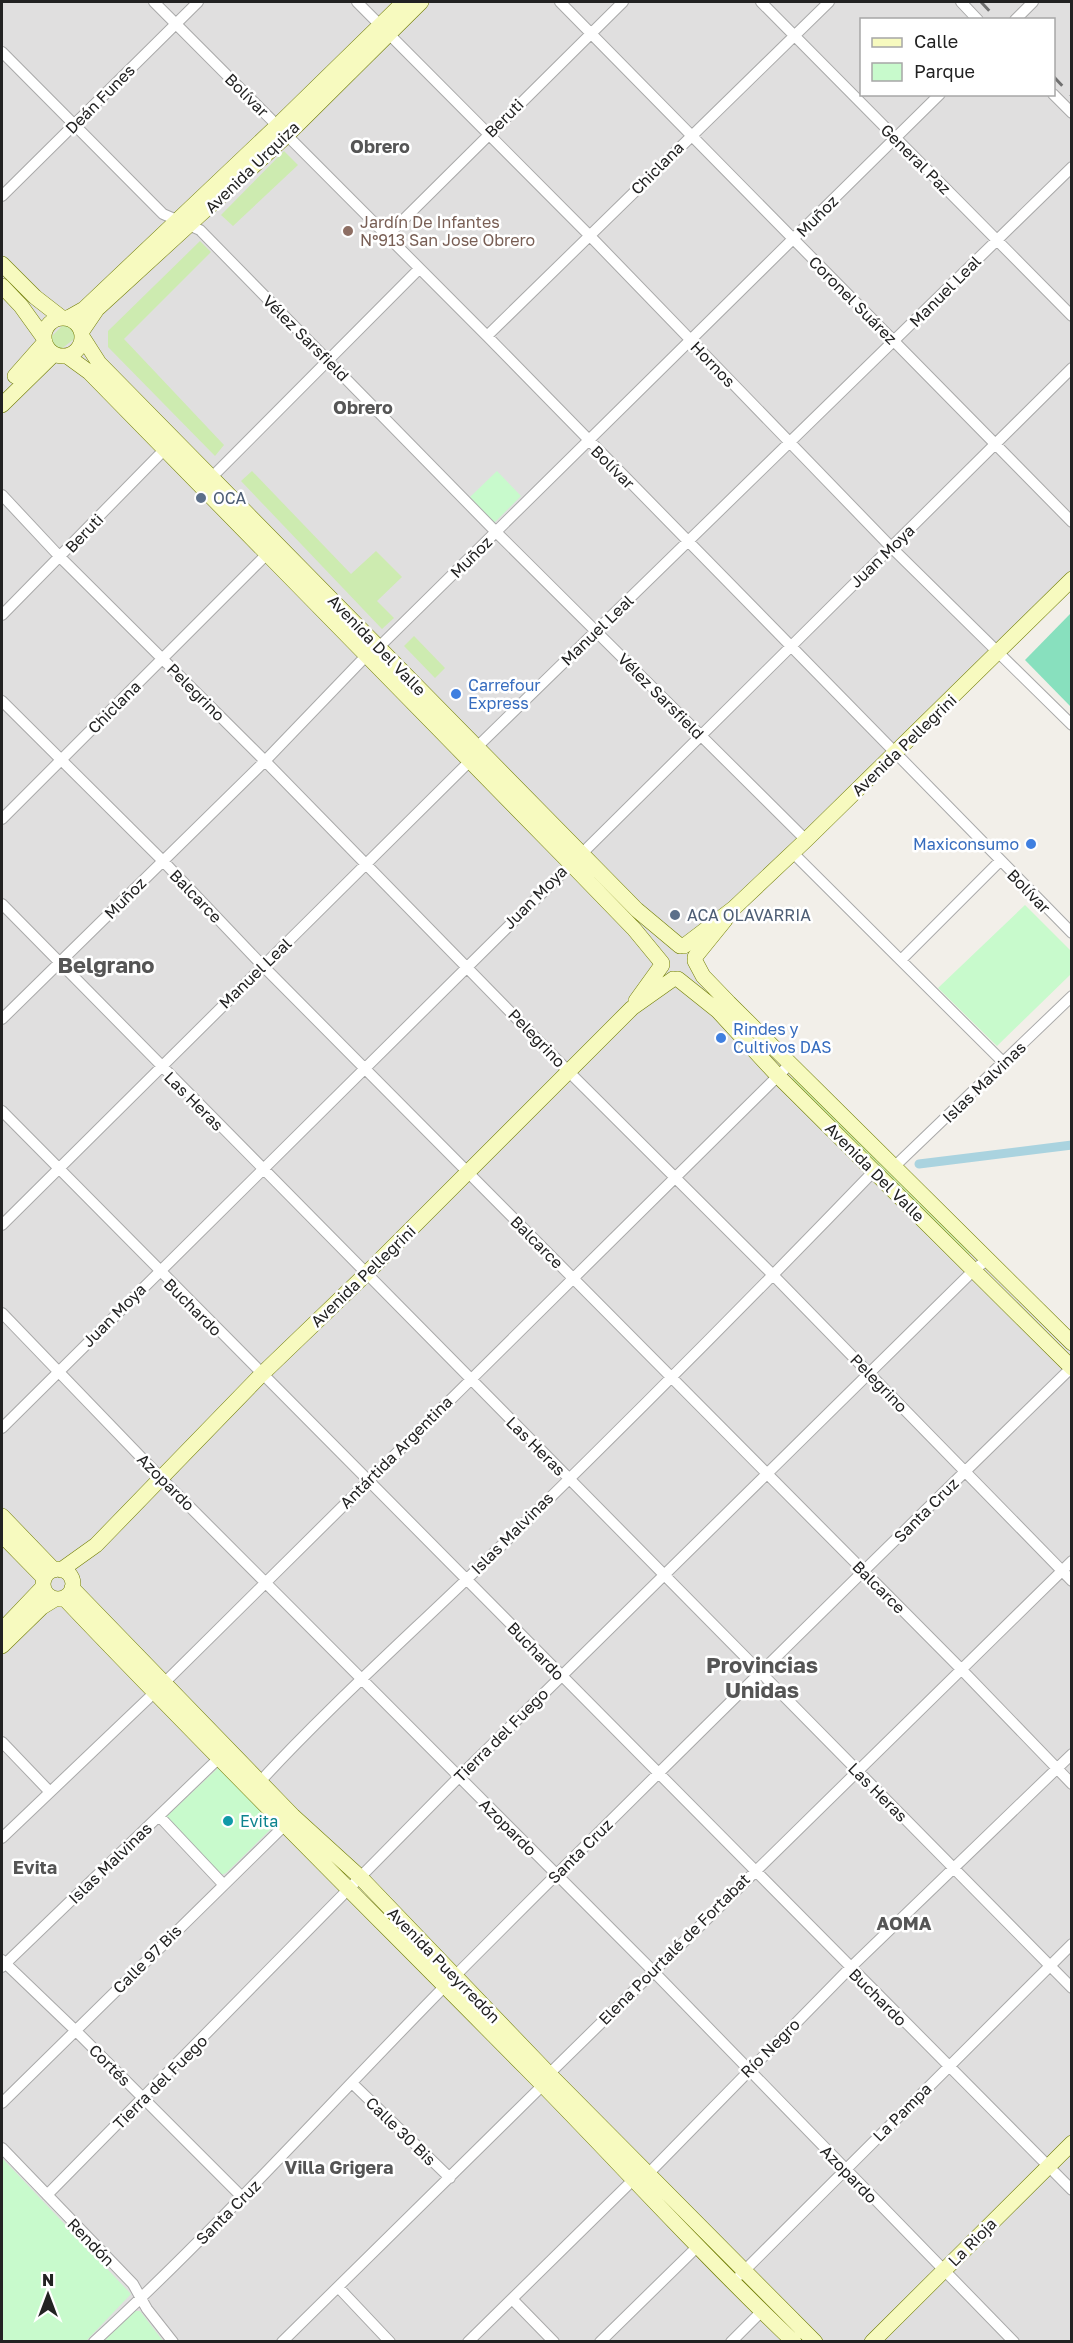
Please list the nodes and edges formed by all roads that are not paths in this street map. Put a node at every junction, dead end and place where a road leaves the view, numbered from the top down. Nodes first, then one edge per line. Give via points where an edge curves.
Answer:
1 (154, 2) edge
2 (198, 2) edge
3 (357, 2) edge
4 (404, 2) edge
5 (421, 2) edge
6 (560, 2) edge
7 (623, 2) edge
8 (761, 2) edge
9 (829, 2) edge
10 (961, 2) edge
11 (1033, 2) edge
12 (976, 18) edge
13 (1017, 18) edge
14 (175, 24) junction
15 (385, 29) junction
16 (591, 33) junction
17 (794, 35) junction
18 (2, 52) edge
19 (938, 96) edge
20 (1055, 96) edge
21 (1071, 113) edge
22 (74, 125) junction
23 (281, 131) junction
24 (489, 134) junction
25 (690, 136) junction
26 (895, 138) junction
27 (1071, 167) edge
28 (2, 196) edge
29 (183, 223) junction
30 (387, 236) junction
31 (590, 236) junction
32 (793, 240) junction
33 (997, 240) junction
34 (2, 264) edge
35 (419, 269) junction
36 (2, 286) edge
37 (1071, 316) edge
38 (65, 318) junction
39 (82, 334) junction
40 (487, 336) junction
41 (690, 340) junction
42 (894, 341) junction
43 (52, 348) junction
44 (328, 361) junction
45 (1071, 368) edge
46 (2, 390) edge
47 (2, 405) edge
48 (587, 441) junction
49 (790, 442) junction
50 (997, 445) junction
51 (164, 450) junction
52 (212, 477) junction
53 (2, 495) edge
54 (1071, 522) edge
55 (496, 532) junction
56 (689, 543) junction
57 (891, 547) junction
58 (271, 549) junction
59 (60, 557) junction
60 (1071, 579) edge
61 (2, 615) edge
62 (596, 630) junction
63 (790, 645) junction
64 (379, 647) junction
65 (999, 651) junction
66 (365, 657) junction
67 (162, 659) junction
68 (2, 701) edge
69 (1071, 725) edge
70 (700, 736) junction
71 (895, 753) junction
72 (473, 754) junction
73 (61, 760) junction
74 (266, 760) junction
75 (2, 819) edge
76 (806, 840) junction
77 (582, 851) junction
78 (793, 853) junction
79 (163, 861) junction
80 (1000, 861) junction
81 (570, 863) junction
82 (367, 864) junction
83 (2, 904) edge
84 (734, 908) junction
85 (1071, 933) edge
86 (682, 946) junction
87 (695, 959) junction
88 (902, 959) junction
89 (59, 963) junction
90 (662, 964) junction
91 (262, 965) junction
92 (467, 965) junction
93 (676, 979) junction
94 (1071, 996) edge
95 (632, 1008) junction
96 (2, 1019) edge
97 (790, 1064) junction
98 (1004, 1064) junction
99 (160, 1066) junction
100 (365, 1066) junction
101 (569, 1072) junction
102 (778, 1076) junction
103 (2, 1111) edge
104 (895, 1166) junction
105 (58, 1167) junction
106 (262, 1170) junction
107 (874, 1171) junction
108 (468, 1173) junction
109 (675, 1178) junction
110 (2, 1225) edge
111 (988, 1259) junction
112 (975, 1269) junction
113 (158, 1271) junction
114 (365, 1275) junction
115 (773, 1275) junction
116 (573, 1278) junction
117 (2, 1313) edge
118 (1071, 1343) edge
119 (1071, 1367) edge
120 (59, 1370) junction
121 (869, 1373) junction
122 (261, 1375) junction
123 (670, 1376) junction
124 (470, 1379) junction
125 (2, 1428) edge
126 (965, 1471) junction
127 (767, 1474) junction
128 (568, 1478) junction
129 (162, 1479) junction
130 (368, 1479) junction
131 (2, 1516) edge
132 (2, 1535) edge
133 (96, 1545) junction
134 (1071, 1561) edge
135 (1061, 1571) junction
136 (865, 1572) junction
137 (665, 1574) junction
138 (51, 1576) junction
139 (466, 1579) junction
140 (1071, 1581) edge
141 (266, 1582) junction
142 (66, 1592) junction
143 (2, 1630) edge
144 (2, 1646) edge
145 (961, 1669) junction
146 (763, 1672) junction
147 (561, 1676) junction
148 (362, 1678) junction
149 (159, 1688) junction
150 (2, 1742) edge
151 (1071, 1754) edge
152 (219, 1758) junction
153 (1057, 1769) junction
154 (858, 1771) junction
155 (657, 1774) junction
156 (458, 1778) junction
157 (1071, 1784) edge
158 (255, 1786) junction
159 (49, 1791) junction
160 (159, 1816) junction
161 (289, 1820) junction
162 (2, 1838) edge
163 (953, 1868) junction
164 (754, 1871) junction
165 (556, 1875) junction
166 (355, 1883) junction
167 (223, 1884) junction
168 (1071, 1944) edge
169 (3, 1963) edge
170 (1049, 1966) junction
171 (849, 1969) junction
172 (652, 1970) junction
173 (450, 1982) junction
174 (1071, 1988) edge
175 (75, 2030) junction
176 (948, 2067) junction
177 (747, 2070) junction
178 (546, 2080) junction
179 (353, 2084) junction
180 (144, 2099) junction
181 (2, 2103) edge
182 (593, 2129) junction
183 (1071, 2143) edge
184 (2, 2148) edge
185 (1048, 2166) junction
186 (845, 2170) junction
187 (649, 2173) junction
188 (450, 2178) junction
189 (634, 2179) junction
190 (1071, 2190) edge
191 (47, 2195) junction
192 (243, 2198) junction
193 (697, 2247) junction
194 (745, 2268) junction
195 (944, 2271) junction
196 (735, 2283) junction
197 (338, 2287) junction
198 (141, 2299) junction
199 (512, 2299) junction
200 (762, 2311) junction
201 (94, 2342) edge
202 (173, 2342) edge
203 (282, 2342) edge
204 (390, 2342) edge
205 (468, 2342) edge
206 (554, 2342) edge
207 (600, 2342) edge
208 (730, 2342) edge
209 (794, 2342) edge
210 (814, 2342) edge
211 (872, 2342) edge
212 (1014, 2342) edge

1 - 14 street, Bolívar
2 - 14 street, Deán Funes
3 - 15 street, Hornos
4 - 15 main road, Avenida Urquiza
5 - 15 main road, Avenida Urquiza
6 - 16 street, Coronel Suárez
7 - 16 street, Beruti
8 - 17 street, General Paz
9 - 17 street, Chiclana
10 - 12 street
11 - 13 street
14 - 22 street, Deán Funes
14 - 23 street, Bolívar
15 - 23 main road, Avenida Urquiza
15 - 24 street, Hornos
16 - 24 street, Beruti
16 - 25 street, Coronel Suárez
17 - 25 street, Chiclana
17 - 26 street, General Paz
18 - 22 street, Vélez Sarsfield
19 - 26 street, Muñoz
20 - 21 street
22 - 28 street, Deán Funes
22 - 29 street, Vélez Sarsfield via 163,214
23 - 29 main road, Avenida Urquiza
23 - 30 street, Bolívar
24 - 30 street, Beruti
24 - 31 street, Hornos
25 - 31 street, Chiclana
25 - 32 street, Coronel Suárez
26 - 32 street, Muñoz
26 - 33 street, General Paz
27 - 33 street, Manuel Leal
29 - 38 main road, Avenida Urquiza via 84,309
29 - 39 main road, Avenida Urquiza via 97,309
29 - 44 street, Vélez Sarsfield via 200,230
30 - 35 street, Bolívar
31 - 40 street, Chiclana
31 - 41 street, Hornos
32 - 41 street, Muñoz
32 - 42 street, Coronel Suárez
33 - 37 street, General Paz
33 - 42 street, Manuel Leal
34 - 38 main road via 35,297
35 - 40 street, Bolívar
35 - 44 street
36 - 43 main road, Avenida Del Valle
38 - 39 main road, Avenida Del Valle
38 - 43 main road, Avenida Urquiza via 47,326
39 - 43 main road, Avenida Urquiza via 78,350
39 - 52 main road, Avenida Del Valle via 99,363
40 - 48 street, Bolívar
41 - 48 street, Muñoz
41 - 49 street, Hornos
42 - 49 street, Manuel Leal
42 - 50 street, Coronel Suárez
43 - 46 main road
43 - 47 main road
43 - 51 main road, Avenida Del Valle via 89,372
44 - 52 street
44 - 55 street, Vélez Sarsfield
45 - 50 street, Juan Moya
48 - 55 street, Muñoz
48 - 56 street, Bolívar
49 - 56 street, Manuel Leal
49 - 57 street, Hornos
50 - 54 street, Coronel Suárez
50 - 57 street, Juan Moya
51 - 58 main road, Avenida Del Valle
51 - 59 street, Beruti
52 - 58 main road, Avenida Del Valle
53 - 59 street, Pelegrino
55 - 62 street, Vélez Sarsfield
55 - 64 street, Muñoz
56 - 62 street, Manuel Leal
56 - 63 street, Bolívar
57 - 63 street, Juan Moya
57 - 65 street, Hornos
58 - 64 main road, Avenida Del Valle
58 - 66 main road, Avenida Del Valle
58 - 67 street, Chiclana
59 - 61 street, Beruti
59 - 67 street, Pelegrino
60 - 65 main road, Avenida Pellegrini
62 - 70 street, Vélez Sarsfield
62 - 72 street, Manuel Leal
63 - 70 street, Juan Moya
63 - 71 street, Bolívar
64 - 66 street, Muñoz
64 - 72 main road, Avenida Del Valle
65 - 69 street, Hornos
65 - 71 main road, Avenida Pellegrini
66 - 72 main road, Avenida Del Valle
66 - 74 street, Muñoz
67 - 73 street, Chiclana
67 - 74 street, Pelegrino
68 - 73 street, Balcarce
70 - 76 street, Vélez Sarsfield
70 - 77 street, Juan Moya
71 - 76 main road, Avenida Pellegrini
71 - 80 street, Bolívar
72 - 77 main road, Avenida Del Valle
72 - 81 main road, Avenida Del Valle
72 - 82 street, Manuel Leal
73 - 75 street, Chiclana
73 - 79 street, Balcarce
74 - 79 street, Muñoz
74 - 82 street, Pelegrino
76 - 78 main road, Avenida Pellegrini
77 - 81 street, Juan Moya
77 - 86 main road, Avenida Del Valle via 637,910
78 - 84 main road, Avenida Pellegrini
78 - 88 street
79 - 89 street, Muñoz
79 - 91 street, Balcarce
80 - 85 street, Bolívar
80 - 88 street
81 - 90 main road, Avenida Del Valle
81 - 92 street, Juan Moya
82 - 91 street, Manuel Leal
82 - 92 street, Pelegrino
83 - 89 street, Las Heras
84 - 86 main road, Avenida Pellegrini
84 - 87 main road, Avenida Pellegrini
86 - 87 main road via 692,951
86 - 90 main road via 670,950
87 - 93 main road via 689,971
87 - 97 main road, Avenida Del Valle via 703,976
88 - 98 street
89 - 96 street, Muñoz
89 - 99 street, Las Heras
90 - 93 main road via 662,970
90 - 95 main road, Avenida Pellegrini
91 - 99 street, Manuel Leal
91 - 100 street, Balcarce
92 - 100 street, Juan Moya
92 - 101 street, Pelegrino
93 - 95 main road, Avenida Pellegrini
93 - 102 main road, Avenida Del Valle via 718,1011
94 - 98 street, Islas Malvinas
95 - 101 main road, Avenida Pellegrini
97 - 102 street, Antártida Argentina
97 - 104 main road, Avenida Del Valle
98 - 104 street, Islas Malvinas
99 - 105 street, Manuel Leal
99 - 106 street, Las Heras
100 - 106 street, Juan Moya
100 - 108 street, Balcarce
101 - 108 main road, Avenida Pellegrini
101 - 109 street, Pelegrino
102 - 107 main road, Avenida Del Valle
102 - 109 street, Antártida Argentina
103 - 105 street, Buchardo
104 - 111 main road, Avenida Del Valle
105 - 110 street, Manuel Leal
105 - 113 street, Buchardo
106 - 113 street, Juan Moya
106 - 114 street, Las Heras
107 - 112 main road, Avenida Del Valle
107 - 115 street, Islas Malvinas
108 - 114 main road, Avenida Pellegrini
108 - 116 street, Balcarce
109 - 115 street, Pelegrino
109 - 116 street, Antártida Argentina
111 - 112 street, Tierra del Fuego
111 - 118 main road, Avenida Del Valle
112 - 119 main road, Avenida Del Valle
112 - 121 street, Tierra del Fuego
113 - 120 street, Juan Moya
113 - 122 street, Buchardo
114 - 122 main road, Avenida Pellegrini
114 - 124 street, Las Heras
115 - 121 street, Pelegrino
115 - 123 street, Islas Malvinas
116 - 123 street, Balcarce
116 - 124 street, Antártida Argentina
117 - 120 street, Azopardo
119 - 126 street, Santa Cruz
120 - 125 street, Juan Moya
120 - 129 street, Azopardo
121 - 126 street, Pelegrino
121 - 127 street, Tierra del Fuego
122 - 129 main road, Avenida Pellegrini
122 - 130 street, Buchardo
123 - 127 street, Balcarce
123 - 128 street, Islas Malvinas
124 - 128 street, Las Heras
124 - 130 street, Antártida Argentina
126 - 135 street, Pelegrino
126 - 136 street, Santa Cruz
127 - 136 street, Balcarce
127 - 137 street, Tierra del Fuego
128 - 137 street, Las Heras
128 - 139 street, Islas Malvinas
129 - 133 main road, Avenida Pellegrini
129 - 141 street, Azopardo
130 - 139 street, Buchardo
130 - 141 street, Antártida Argentina
131 - 138 main road
132 - 138 main road
133 - 138 main road, Avenida Pellegrini
133 - 142 main road, Avenida Pellegrini
134 - 135 street, Elena Pourtalé de Fortabat
135 - 140 street, Pelegrino
135 - 145 street, Elena Pourtalé de Fortabat
136 - 145 street, Balcarce
136 - 146 street, Santa Cruz
137 - 146 street, Las Heras
137 - 147 street, Tierra del Fuego
138 - 142 main road via 68,1574
138 - 142 main road via 46,1593
138 - 143 main road, Avenida Pellegrini
139 - 147 street, Buchardo
139 - 148 street, Islas Malvinas
141 - 148 street, Azopardo
141 - 149 street, Antártida Argentina
142 - 144 main road, Avenida Pellegrini via 42,1607
142 - 149 main road, Avenida Pueyrredón
145 - 153 street, Balcarce
145 - 154 street, Elena Pourtalé de Fortabat
146 - 154 street, Las Heras
146 - 155 street, Santa Cruz
147 - 155 street, Buchardo
147 - 156 street, Tierra del Fuego
148 - 156 street, Azopardo
148 - 158 street, Islas Malvinas
149 - 152 main road, Avenida Pueyrredón
149 - 158 main road, Avenida Pueyrredón
149 - 159 street, Antártida Argentina
150 - 159 street
151 - 153 street, Río Negro
152 - 158 main road, Avenida Pueyrredón
152 - 160 street, Islas Malvinas
153 - 157 street, Balcarce
153 - 163 street, Río Negro
154 - 163 street, Las Heras
154 - 164 street, Elena Pourtalé de Fortabat
155 - 164 street, Buchardo
155 - 165 street, Santa Cruz
156 - 165 street, Azopardo
156 - 166 street, Tierra del Fuego
158 - 161 main road, Avenida Pueyrredón
159 - 162 street, Antártida Argentina
160 - 167 street
160 - 169 street, Islas Malvinas
161 - 166 main road, Avenida Pueyrredón
161 - 167 street, Calle 97 Bis
163 - 170 street, Las Heras
163 - 171 street, Río Negro
164 - 171 street, Buchardo
164 - 172 street, Elena Pourtalé de Fortabat
165 - 172 street, Azopardo
165 - 173 street, Santa Cruz
166 - 173 main road, Avenida Pueyrredón
166 - 180 street, Tierra del Fuego
167 - 175 street, Calle 97 Bis
168 - 170 street, La Pampa
169 - 175 street, Cortés
170 - 174 street, Las Heras
170 - 176 street, La Pampa
171 - 176 street, Buchardo
171 - 177 street, Río Negro
172 - 177 street, Azopardo
172 - 178 street, Elena Pourtalé de Fortabat
173 - 178 main road, Avenida Pueyrredón
173 - 179 street, Santa Cruz
175 - 180 street, Cortés
175 - 181 street, Calle 97 Bis
176 - 185 street, Buchardo
176 - 186 street, La Pampa
177 - 186 street, Azopardo
177 - 187 street, Río Negro
178 - 182 main road, Avenida Pueyrredón
178 - 188 street, Elena Pourtalé de Fortabat
179 - 188 street, Calle 30 Bis
179 - 192 street, Santa Cruz
180 - 191 street, Tierra del Fuego
180 - 192 street, Cortés
182 - 187 main road, Avenida Pueyrredón
182 - 189 main road, Avenida Pueyrredón
183 - 185 main road, La Rioja
184 - 191 street, Rendón
185 - 190 street, Buchardo
185 - 195 main road, La Rioja
186 - 194 street, La Pampa
186 - 195 street, Azopardo
187 - 189 street, Río Negro
187 - 194 main road, Avenida Pueyrredón
188 - 197 street, Elena Pourtalé de Fortabat
189 - 193 main road, Avenida Pueyrredón
189 - 199 street, Río Negro
191 - 198 street, Rendón via 133,2284
192 - 198 street, Santa Cruz
193 - 196 main road, Avenida Pueyrredón
193 - 207 street
194 - 196 street, La Pampa
194 - 210 main road, Avenida Pueyrredón
195 - 211 main road, La Rioja
195 - 212 street, Azopardo
196 - 200 main road, Avenida Pueyrredón
197 - 203 street, Elena Pourtalé de Fortabat
197 - 204 street
198 - 201 street, Santa Cruz
198 - 202 street, Rendón
199 - 205 street, Río Negro
199 - 206 street
200 - 208 street
200 - 209 main road, Avenida Pueyrredón

